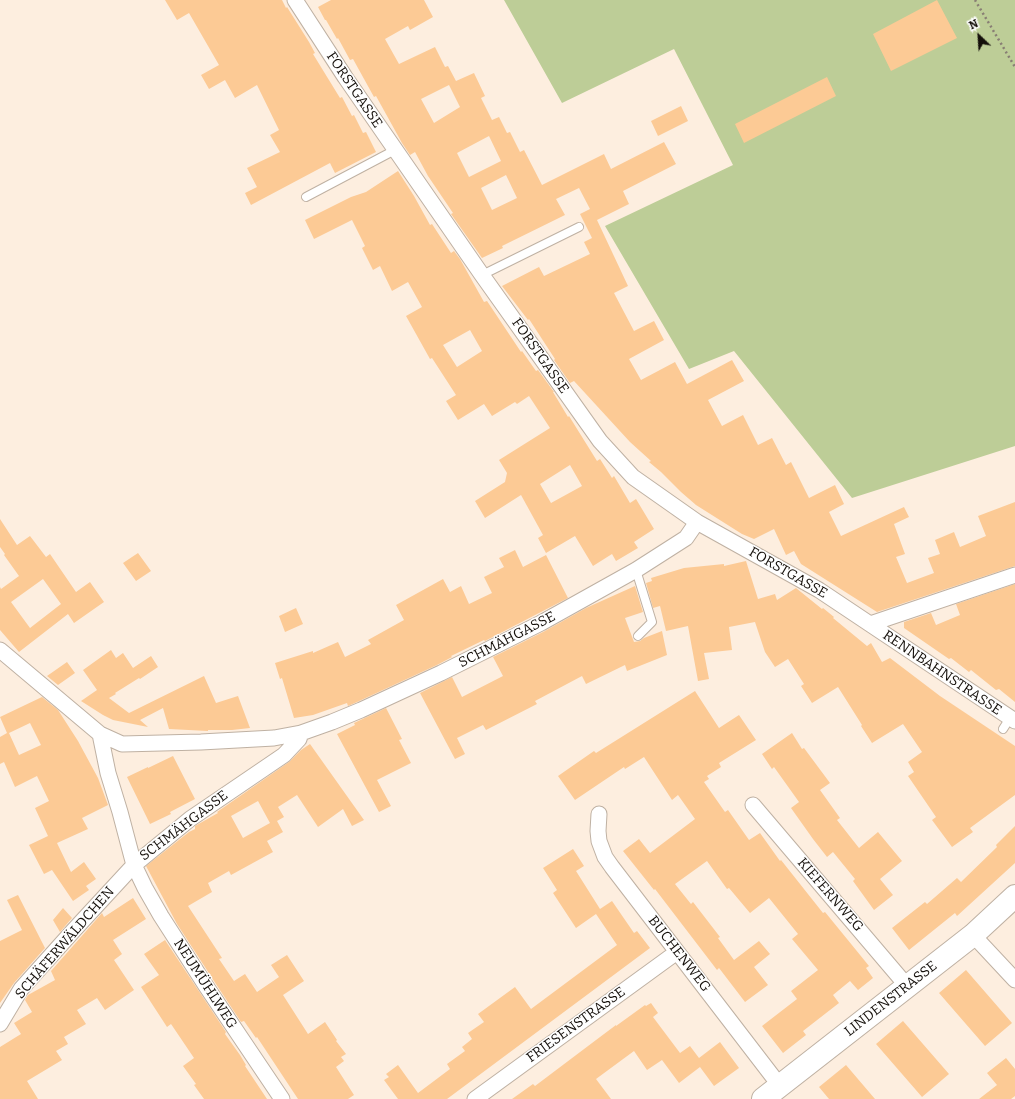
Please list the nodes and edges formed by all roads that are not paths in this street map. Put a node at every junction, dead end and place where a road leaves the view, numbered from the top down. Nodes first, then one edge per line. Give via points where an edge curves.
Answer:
1 (294, 0) edge
2 (395, 150) junction
3 (306, 197) dead end
4 (579, 227) dead end
5 (482, 275) junction
6 (698, 522) junction
7 (636, 570) junction
8 (1015, 575) edge
9 (870, 624) junction
10 (638, 636) dead end
11 (1, 654) edge
12 (1009, 723) edge
13 (301, 733) junction
14 (100, 734) junction
15 (753, 805) dead end
16 (599, 814) dead end
17 (134, 865) junction
18 (1015, 896) edge
19 (973, 935) junction
20 (676, 952) junction
21 (1015, 980) edge
22 (908, 986) junction
23 (0, 1024) edge
24 (780, 1086) junction
25 (282, 1099) edge
26 (475, 1099) edge
27 (763, 1099) edge

1 - 2 street, FORSTGASSE
2 - 3 lane
2 - 5 street, FORSTGASSE
4 - 5 lane
5 - 6 street, FORSTGASSE via 600,441 634,477
6 - 7 street, SCHMÄHGASSE via 686,538
6 - 9 street, FORSTGASSE via 819,590
7 - 10 lane via 652,622
7 - 13 street, SCHMÄHGASSE via 542,622 447,670 361,710
8 - 9 street
9 - 12 street, RENNBAHNSTRASSE
11 - 14 street, SCHMÄHGASSE
13 - 14 street, SCHMÄHGASSE via 274,738 122,744
13 - 17 street, SCHMÄHGASSE via 299,739 284,755 190,819
14 - 17 street, SCHMÄHGASSE
15 - 22 street, KIEFERNWEG
16 - 20 street, BUCHENWEG via 599,841 605,857
17 - 23 street, SCHÄFERWÄLDCHEN via 21,989
17 - 25 street, NEUMÜHLWEG via 161,916
18 - 19 main road, LINDENSTRASSE
19 - 21 street
19 - 22 main road, LINDENSTRASSE
20 - 24 street, BUCHENWEG
20 - 26 street, FRIESENSTRASSE
22 - 24 main road, LINDENSTRASSE
24 - 27 main road, LINDENSTRASSE

